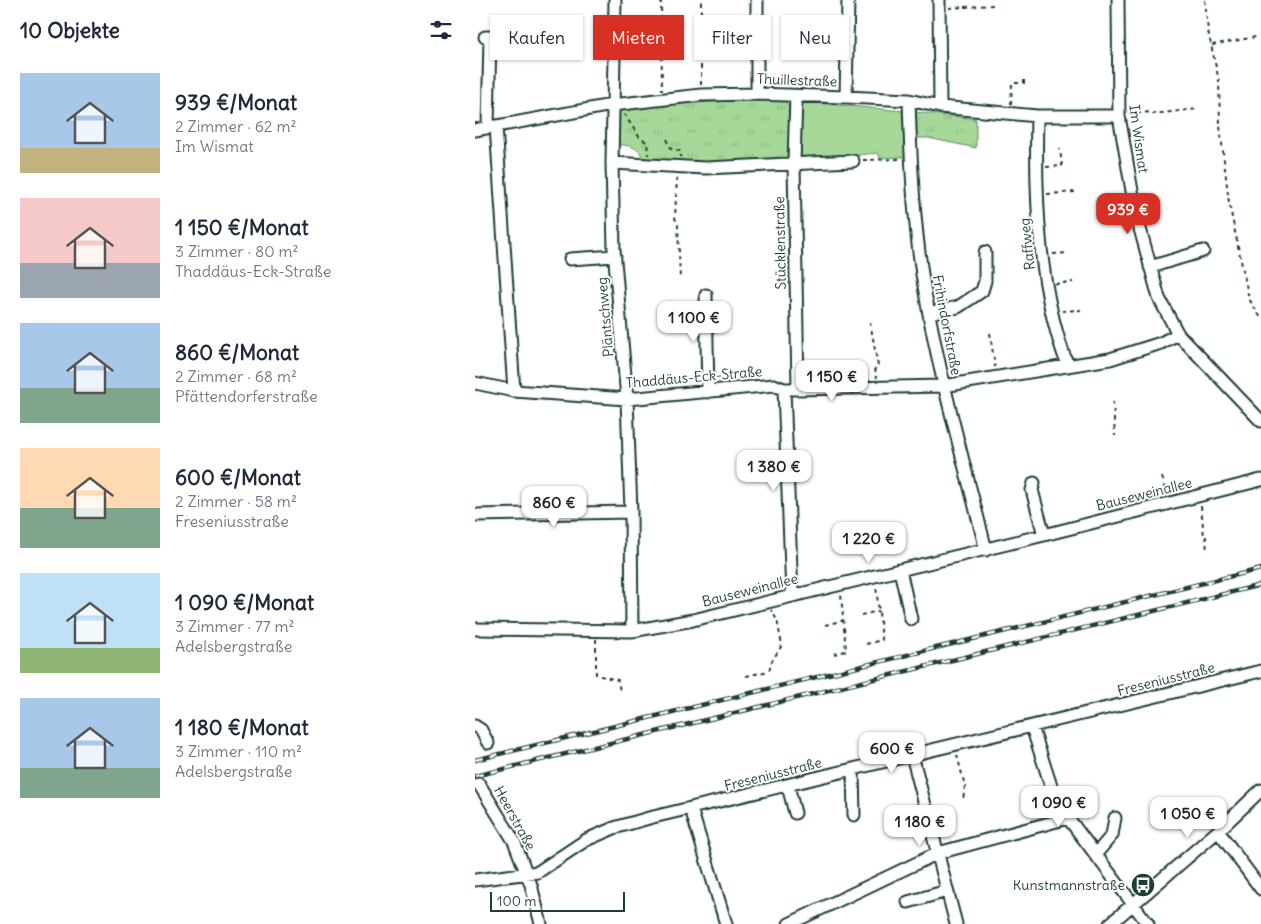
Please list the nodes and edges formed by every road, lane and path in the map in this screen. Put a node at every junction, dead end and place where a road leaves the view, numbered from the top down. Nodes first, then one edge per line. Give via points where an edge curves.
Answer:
1 (661, 0) edge
2 (701, 0) edge
3 (757, 0) edge
4 (848, 0) edge
5 (1118, 0) edge
6 (1205, 0) edge
7 (611, 1) edge
8 (939, 4) edge
9 (994, 6) dead end
10 (1261, 36) edge
11 (485, 37) dead end
12 (1212, 45) junction
13 (1024, 76) dead end
14 (757, 94) junction
15 (701, 95) junction
16 (796, 96) junction
17 (846, 97) junction
18 (661, 98) junction
19 (909, 100) junction
20 (617, 105) junction
21 (940, 107) junction
22 (1197, 108) dead end
23 (1011, 113) junction
24 (1037, 116) junction
25 (1119, 116) junction
26 (492, 127) junction
27 (475, 130) edge
28 (667, 139) dead end
29 (1060, 149) dead end
30 (911, 158) junction
31 (853, 161) joint
32 (612, 163) junction
33 (794, 163) junction
34 (643, 165) junction
35 (680, 167) junction
36 (1036, 168) junction
37 (1076, 192) dead end
38 (1037, 195) junction
39 (1203, 251) dead end
40 (985, 252) dead end
41 (1069, 253) dead end
42 (1043, 255) junction
43 (615, 256) junction
44 (570, 259) dead end
45 (1150, 266) junction
46 (680, 280) dead end
47 (1073, 282) dead end
48 (1047, 284) junction
49 (706, 294) dead end
50 (1081, 310) dead end
51 (1052, 312) junction
52 (929, 313) junction
53 (1261, 318) edge
54 (870, 322) dead end
55 (990, 333) dead end
56 (1178, 334) junction
57 (1068, 366) junction
58 (997, 377) junction
59 (475, 383) edge
60 (943, 386) junction
61 (878, 388) junction
62 (784, 389) junction
63 (798, 389) junction
64 (514, 391) junction
65 (708, 392) junction
66 (627, 399) junction
67 (1113, 402) dead end
68 (1261, 421) edge
69 (1115, 436) dead end
70 (1162, 477) dead end
71 (1261, 480) edge
72 (1034, 482) dead end
73 (1169, 503) junction
74 (1201, 504) dead end
75 (631, 512) junction
76 (475, 514) edge
77 (1044, 535) junction
78 (986, 550) junction
79 (1207, 552) dead end
80 (900, 570) junction
81 (875, 576) junction
82 (839, 584) junction
83 (792, 595) junction
84 (766, 602) junction
85 (879, 611) junction
86 (861, 615) dead end
87 (911, 619) dead end
88 (843, 620) junction
89 (825, 625) dead end
90 (475, 630) edge
91 (633, 631) junction
92 (596, 632) junction
93 (865, 644) dead end
94 (834, 654) dead end
95 (1261, 671) edge
96 (746, 676) dead end
97 (620, 692) dead end
98 (475, 726) edge
99 (1032, 727) junction
100 (488, 743) dead end
101 (955, 746) junction
102 (912, 755) junction
103 (853, 770) junction
104 (479, 784) dead end
105 (787, 786) junction
106 (1261, 790) edge
107 (963, 800) dead end
108 (691, 809) junction
109 (795, 813) dead end
110 (854, 815) dead end
111 (1068, 818) junction
112 (1115, 818) dead end
113 (1218, 831) junction
114 (938, 853) junction
115 (1095, 855) junction
116 (527, 874) junction
117 (475, 880) edge
118 (1261, 889) edge
119 (948, 893) junction
120 (927, 901) dead end
121 (908, 902) dead end
122 (1132, 905) junction
123 (813, 919) edge
124 (541, 924) edge
125 (726, 924) edge
126 (789, 924) edge
127 (956, 924) edge
128 (1110, 924) edge
129 (1148, 924) edge

1 - 18 path
2 - 15 path
3 - 14 street
4 - 17 street
5 - 25 street, Im Wismat
6 - 12 path
7 - 20 street, Pläntschweg
8 - 9 path
8 - 21 street
10 - 12 path
11 - 26 street via 490,37
12 - 53 path via 1219,81 1229,203 1249,299
13 - 23 path via 1024,83 1011,83
14 - 15 street, Thuillestraße
14 - 16 street, Thuillestraße
15 - 18 street, Thuillestraße
16 - 17 street, Thuillestraße
16 - 33 street, Stücklenstraße
17 - 19 street, Thuillestraße
18 - 20 street, Thuillestraße
19 - 21 street, Thuillestraße
19 - 30 street, Frihindorfstraße
20 - 26 street, Thuillestraße
20 - 32 street, Pläntschweg
20 - 34 path via 640,138 647,142 648,154
21 - 23 street, Thuillestraße
22 - 25 path
23 - 24 street, Thuillestraße
24 - 25 street, Thuillestraße
24 - 36 street, Raffweg
25 - 45 street, Im Wismat via 1136,214
26 - 27 street, Thuillestraße
26 - 64 street
28 - 35 path via 671,149 680,151
29 - 36 path via 1062,166
30 - 31 path
30 - 52 street, Frihindorfstraße via 917,242
31 - 33 street
32 - 34 street
32 - 43 street, Pläntschweg
33 - 35 street
33 - 63 street, Stücklenstraße
34 - 35 street
35 - 46 path via 675,218
36 - 38 street, Raffweg
37 - 38 path
38 - 42 street, Raffweg
39 - 45 street
40 - 52 street via 983,291 958,306
41 - 42 path
42 - 48 street, Raffweg
43 - 44 street
43 - 66 street, Pläntschweg
45 - 56 street, Im Wismat via 1159,298
47 - 48 path
48 - 51 street, Raffweg
49 - 65 street
50 - 51 path
51 - 57 street, Raffweg
52 - 60 street, Frihindorfstraße
54 - 61 path via 878,366 875,371
55 - 58 path
56 - 57 street, Thaddäus-Eck-Straße via 1119,356
56 - 68 street, Im Wismat
57 - 58 street, Thaddäus-Eck-Straße
58 - 60 street, Thaddäus-Eck-Straße
59 - 64 street, Thaddäus-Eck-Straße
60 - 61 street, Thaddäus-Eck-Straße
60 - 78 street, Frihindorfstraße
61 - 63 street, Thaddäus-Eck-Straße
62 - 63 street, Thaddäus-Eck-Straße
62 - 65 street, Thaddäus-Eck-Straße via 774,385
62 - 83 street
64 - 66 street, Thaddäus-Eck-Straße
65 - 66 street, Thaddäus-Eck-Straße
66 - 75 street, Pläntschweg
67 - 69 path
70 - 73 path
71 - 73 street, Bauseweinallee
72 - 77 street via 1032,490
73 - 77 street, Bauseweinallee
74 - 79 path
75 - 76 street
75 - 91 street, Pläntschweg
77 - 78 street, Bauseweinallee
78 - 80 street, Bauseweinallee
80 - 81 street, Bauseweinallee
80 - 87 street
81 - 82 street, Bauseweinallee
81 - 85 path
82 - 83 street, Bauseweinallee
82 - 88 path
83 - 84 street, Bauseweinallee
84 - 91 street, Bauseweinallee
84 - 96 path via 777,620 782,645 769,671
85 - 86 path
85 - 93 path via 882,640
88 - 89 path
88 - 94 path via 846,651
90 - 92 street, Bauseweinallee
91 - 92 street, Bauseweinallee
92 - 97 path via 596,675 618,680
95 - 99 street, Freseniusstraße
98 - 100 street
99 - 101 street, Freseniusstraße
99 - 111 street via 1051,786
101 - 102 street, Freseniusstraße
101 - 107 path via 965,786
102 - 103 street, Freseniusstraße
102 - 114 street
103 - 105 street, Freseniusstraße
103 - 110 street
104 - 116 street, Heerstraße via 514,841
105 - 108 street, Freseniusstraße
105 - 109 street
106 - 113 street
108 - 116 street, Freseniusstraße via 614,828 586,840 538,872
108 - 125 street
111 - 114 street
111 - 115 street
112 - 115 street via 1112,835
113 - 118 street
113 - 122 street
114 - 119 street
114 - 123 street
115 - 122 street
116 - 117 street, Freseniusstraße
116 - 124 street, Heerstraße
119 - 120 street
119 - 121 street
119 - 127 street
122 - 128 street
122 - 129 street
123 - 126 street

